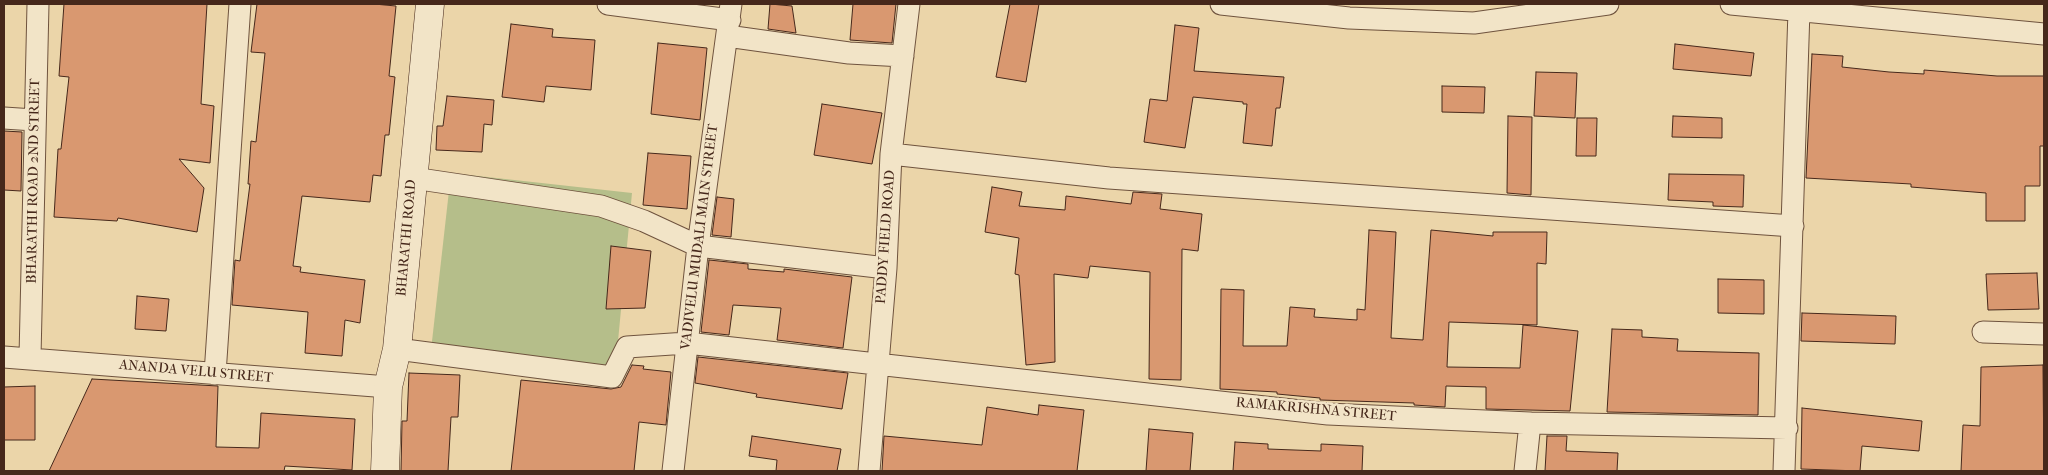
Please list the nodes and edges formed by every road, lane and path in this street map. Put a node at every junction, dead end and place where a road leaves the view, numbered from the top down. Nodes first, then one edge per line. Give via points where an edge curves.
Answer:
1 (38, 4) edge
2 (240, 4) edge
3 (430, 4) edge
4 (608, 4) edge
5 (909, 4) edge
6 (1221, 4) edge
7 (1608, 4) edge
8 (1731, 4) edge
9 (1800, 10) junction
10 (1475, 14) edge
11 (729, 20) edge
12 (2044, 34) edge
13 (903, 56) junction
14 (4, 118) edge
15 (34, 120) junction
16 (891, 154) junction
17 (413, 178) junction
18 (1793, 226) junction
19 (698, 246) junction
20 (886, 268) junction
21 (1983, 332) dead end
22 (2044, 334) edge
23 (687, 343) junction
24 (397, 349) junction
25 (4, 357) edge
26 (30, 357) junction
27 (876, 363) junction
28 (215, 374) junction
29 (388, 387) junction
30 (1530, 423) junction
31 (1787, 428) junction
32 (385, 471) edge
33 (673, 471) edge
34 (869, 471) edge
35 (1525, 471) edge
36 (1784, 471) edge

1 - 15 street, BHARATHI ROAD 2ND STREET
2 - 28 street
3 - 17 street, BHARATHI ROAD
4 - 11 street
5 - 13 street, PADDY FIELD ROAD
6 - 10 street via 1349,18
7 - 10 street
8 - 9 street
9 - 12 street
9 - 18 street
11 - 13 street via 849,53
11 - 19 street, VADIVELU MUDALI MAIN STREET
13 - 16 street, PADDY FIELD ROAD
14 - 15 street
15 - 26 street, BHARATHI ROAD 2ND STREET
16 - 18 street via 1109,178
16 - 20 street, PADDY FIELD ROAD
17 - 19 street via 601,206 644,221
17 - 24 street, BHARATHI ROAD
18 - 31 street
19 - 20 street
19 - 23 street, VADIVELU MUDALI MAIN STREET
20 - 27 street, PADDY FIELD ROAD
21 - 22 street
23 - 24 street, RAMAKRISHNA STREET via 627,347 612,377
23 - 27 street, RAMAKRISHNA STREET
23 - 33 street, VADIVELU MUDALI MAIN STREET
24 - 29 street, BHARATHI ROAD
25 - 26 street, ANANDA VELU STREET
26 - 28 street, ANANDA VELU STREET
27 - 30 street, RAMAKRISHNA STREET via 1328,414
27 - 34 street, PADDY FIELD ROAD
28 - 29 street, ANANDA VELU STREET
29 - 32 street, BHARATHI ROAD
30 - 31 street, RAMAKRISHNA STREET
30 - 35 street
31 - 36 street

